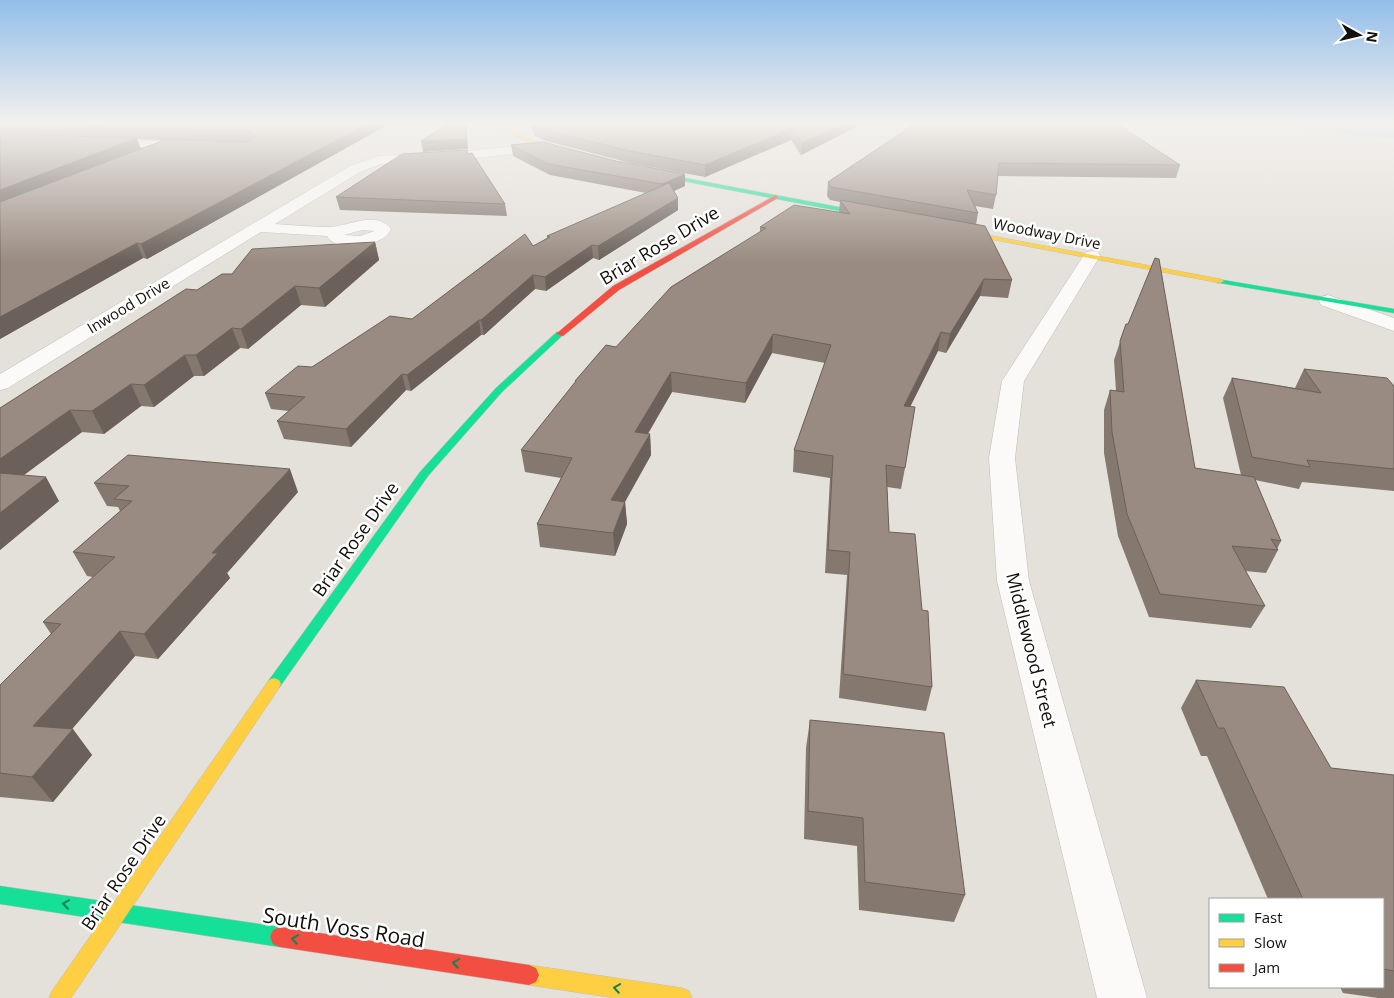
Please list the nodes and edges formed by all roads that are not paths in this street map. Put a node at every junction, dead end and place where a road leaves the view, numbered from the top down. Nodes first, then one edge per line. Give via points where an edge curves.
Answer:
1 (354, 170) edge
2 (640, 171) edge
3 (776, 197) junction
4 (891, 218) edge
5 (256, 227) junction
6 (948, 229) edge
7 (337, 232) dead end
8 (1092, 256) junction
9 (1328, 300) junction
10 (1394, 311) edge
11 (1394, 325) edge
12 (0, 383) edge
13 (0, 895) edge
14 (117, 911) junction
15 (59, 998) edge
16 (682, 998) edge
17 (1122, 998) edge

1 - 5 street, Inwood Drive
2 - 3 street
3 - 4 street
3 - 14 street, Briar Rose Drive via 616,288 557,336 499,390 424,474
5 - 7 street
5 - 12 street, Inwood Drive
6 - 8 street, Woodway Drive
8 - 9 street, Woodway Drive
8 - 17 street, Middlewood Street via 1014,381 1002,458 1013,580
9 - 10 street, Woodway Drive
9 - 11 street
14 -> 13 street, South Voss Road
14 - 15 street, Briar Rose Drive
16 -> 14 street, South Voss Road

